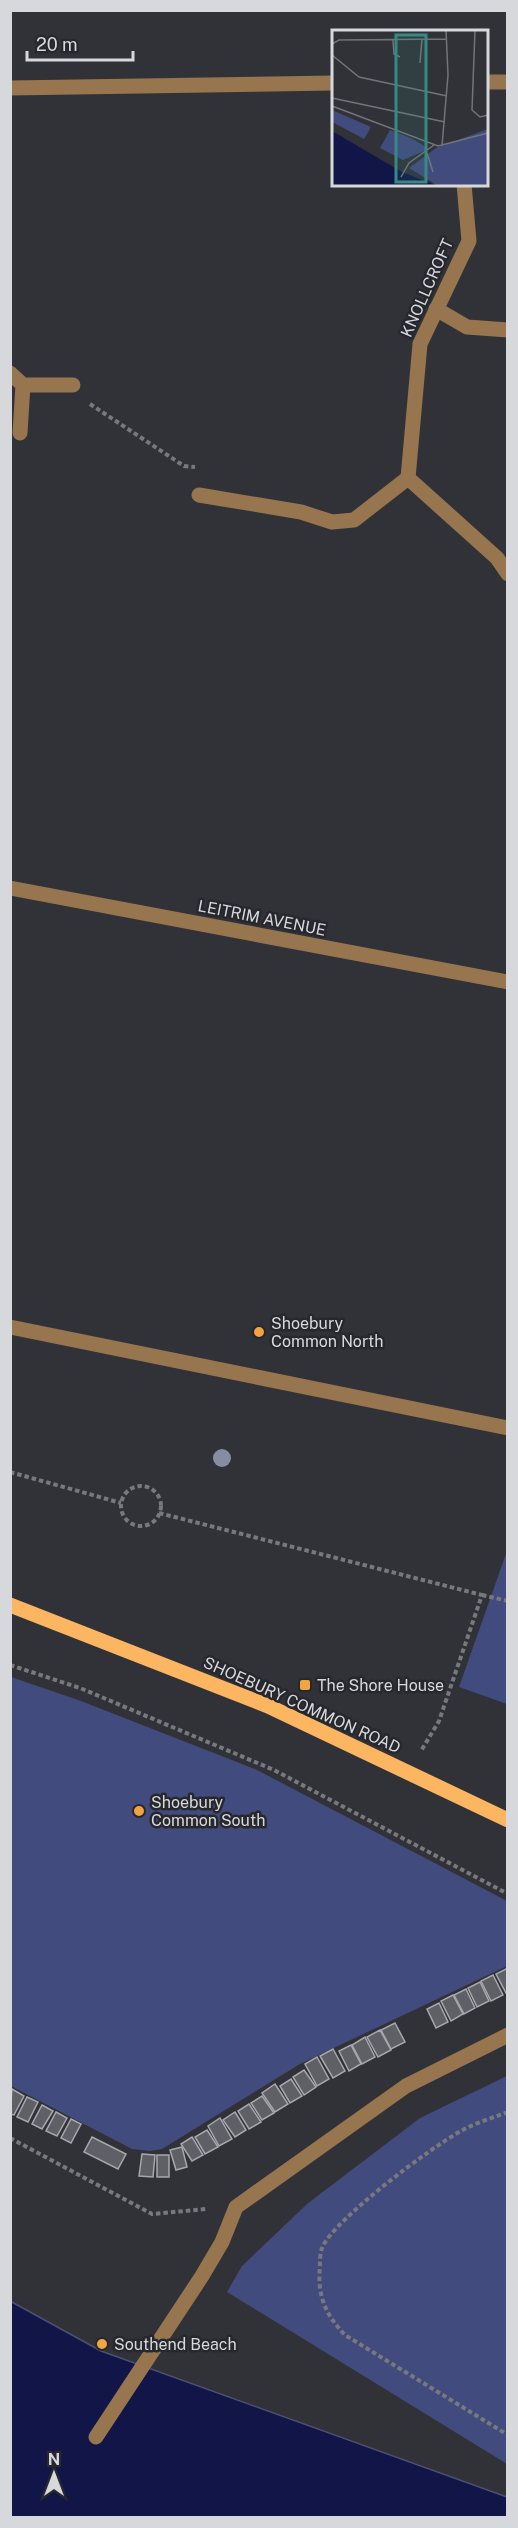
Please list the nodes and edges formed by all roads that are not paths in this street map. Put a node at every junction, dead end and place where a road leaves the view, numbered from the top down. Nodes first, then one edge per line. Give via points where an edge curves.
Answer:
1 (488, 82) edge
2 (507, 82) edge
3 (332, 83) edge
4 (10, 88) edge
5 (464, 186) edge
6 (436, 309) junction
7 (507, 330) edge
8 (10, 372) edge
9 (73, 385) road end
10 (23, 386) junction
11 (16, 415) edge
12 (20, 433) dead end
13 (408, 478) junction
14 (199, 495) dead end
15 (507, 574) edge
16 (10, 888) edge
17 (507, 982) edge
18 (10, 1327) edge
19 (507, 1428) edge
20 (10, 1605) edge
21 (507, 1820) edge
22 (507, 2035) edge
23 (96, 2437) dead end

1 - 2 street
3 - 4 street
5 - 6 street, KNOLLCROFT via 469,241
6 - 7 street via 467,327
6 - 13 street, KNOLLCROFT via 420,344
8 - 10 street
9 - 10 street
10 - 11 street
11 - 12 street
13 - 14 street via 354,519 332,522 301,512
13 - 15 street via 497,558
16 - 17 street, LEITRIM AVENUE
18 - 19 street
20 - 21 main road, SHOEBURY COMMON ROAD via 268,1706
22 - 23 street via 406,2086 236,2207 202,2276

